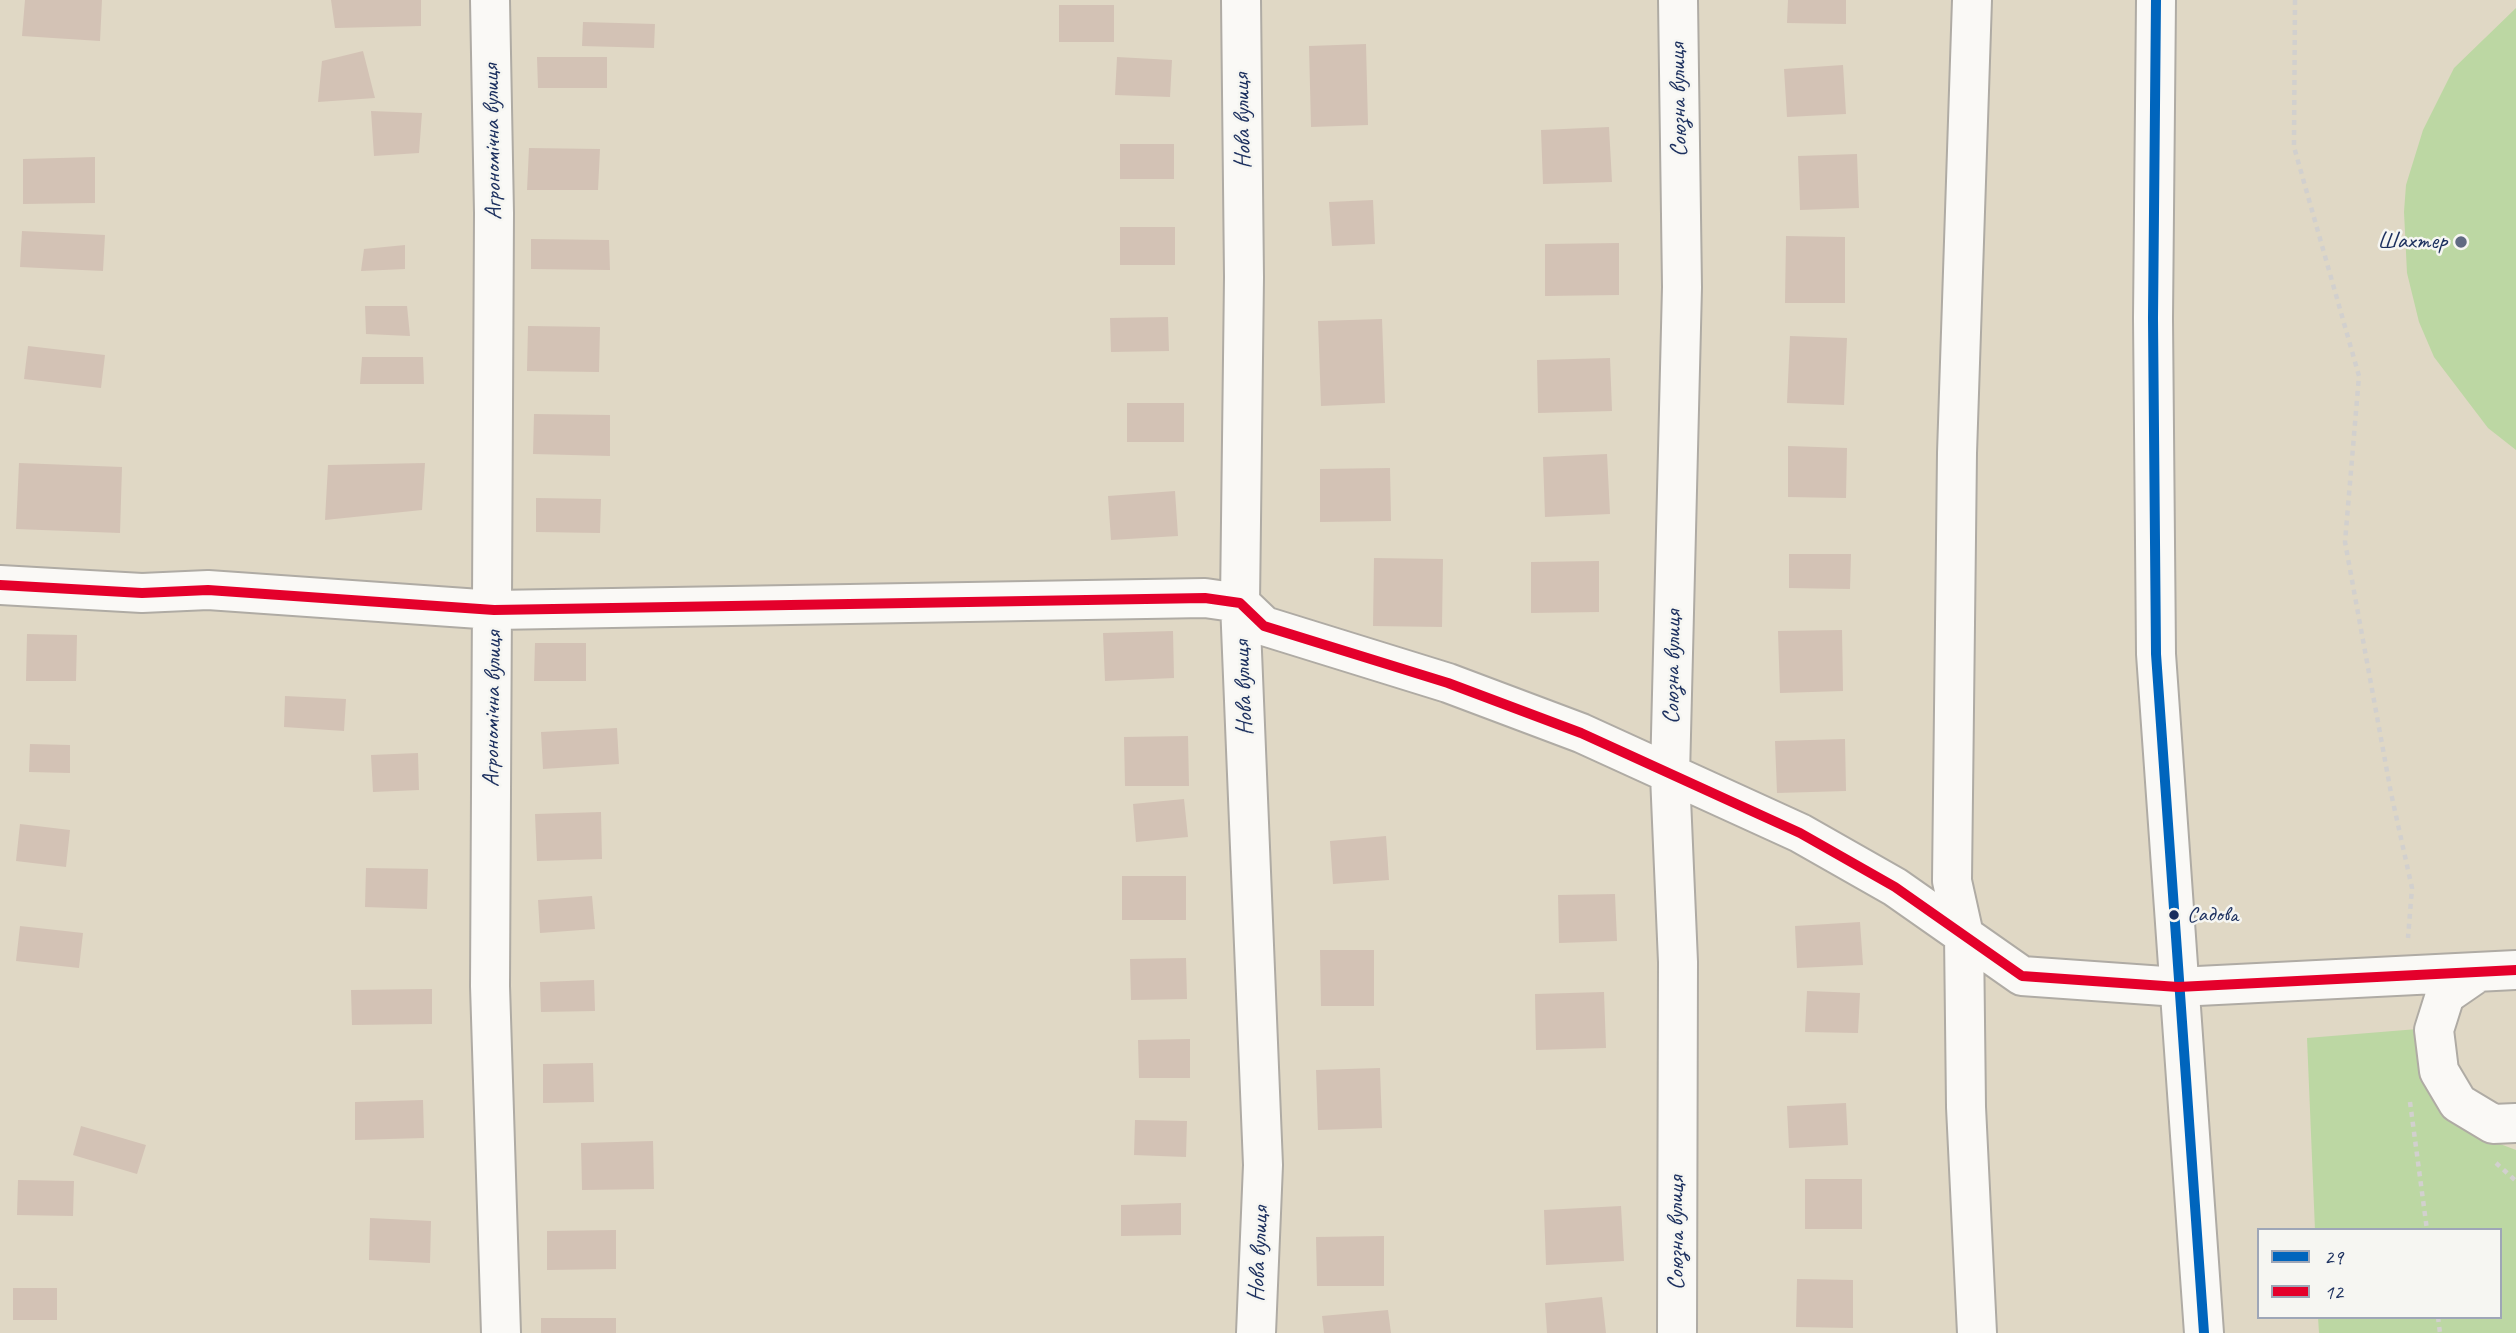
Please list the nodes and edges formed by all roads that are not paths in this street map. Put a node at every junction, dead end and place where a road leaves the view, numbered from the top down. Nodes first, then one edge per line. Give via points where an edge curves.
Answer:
1 (490, 0) edge
2 (1241, 0) edge
3 (1678, 0) edge
4 (1972, 0) edge
5 (2156, 0) edge
6 (0, 585) edge
7 (1240, 603) junction
8 (494, 610) junction
9 (1670, 775) junction
10 (1964, 935) junction
11 (2516, 970) edge
12 (2474, 975) junction
13 (2178, 987) junction
14 (2516, 1123) edge
15 (501, 1333) edge
16 (1256, 1333) edge
17 (1676, 1333) edge
18 (1977, 1333) edge
19 (2204, 1333) edge

1 - 8 main road, Агрономічна вулиця
2 - 7 main road, Нова вулиця
3 - 9 main road, Союзна вулиця via 1682,287
4 - 10 main road via 1957,453 1952,881
5 - 13 main road via 2157,654
6 - 8 main road via 142,593 208,590
7 - 8 main road via 1205,598
7 - 9 main road via 1264,626 1448,683 1581,733
7 - 16 main road, Нова вулиця via 1264,1166
8 - 15 main road, Агрономічна вулиця via 490,985
9 - 10 main road via 1801,832 1895,887
9 - 17 main road, Союзна вулиця via 1678,962
10 - 13 main road via 2022,976
10 - 18 main road via 1966,1107
11 - 12 main road
12 - 13 main road
12 - 14 main road via 2445,995 2434,1030 2439,1071 2458,1103 2493,1124
13 - 19 main road

